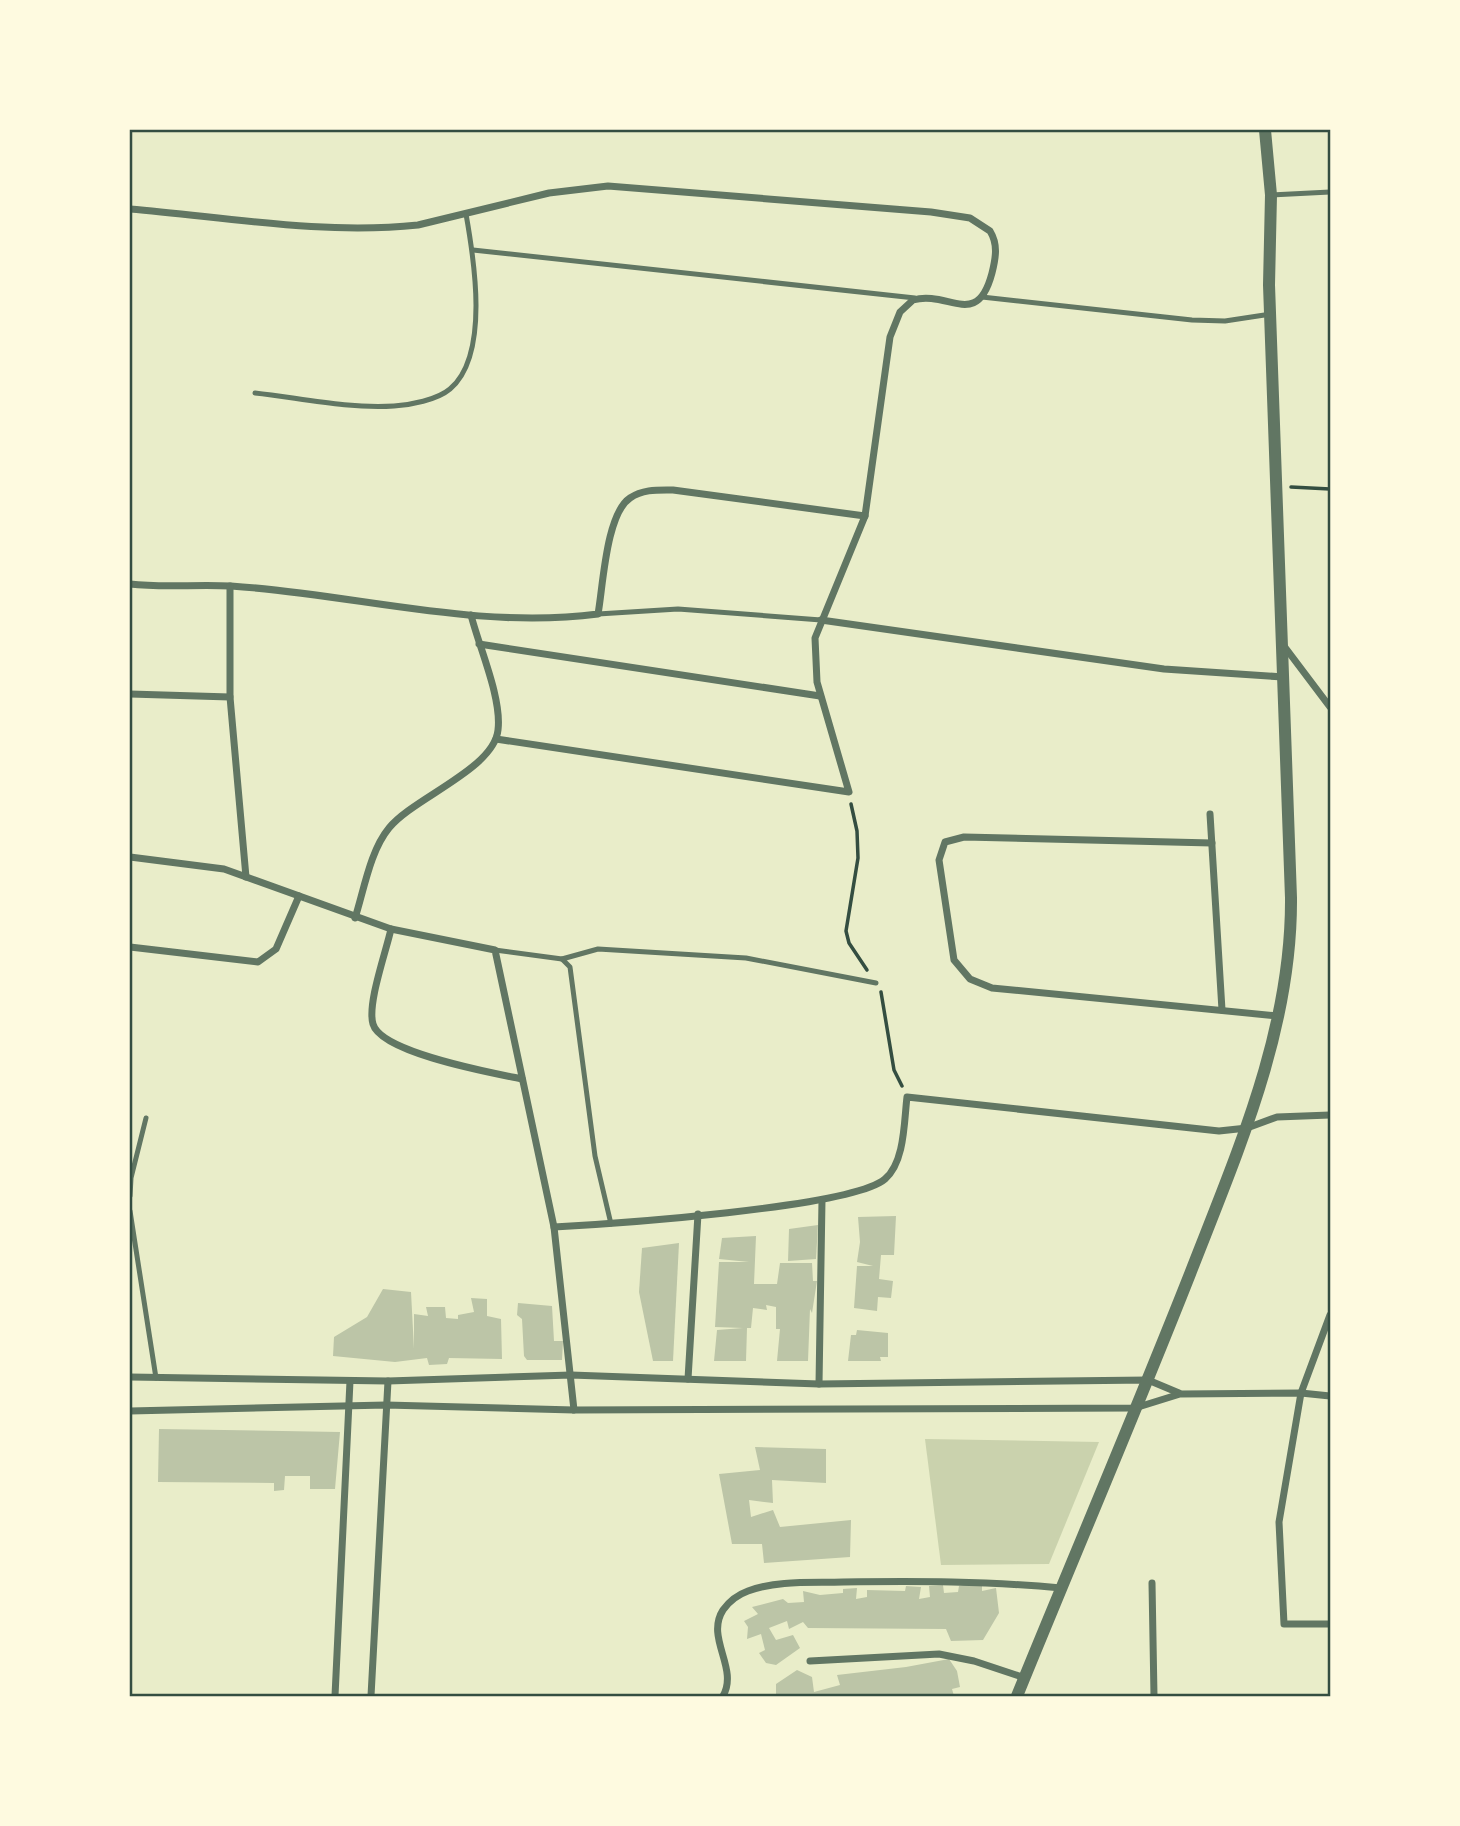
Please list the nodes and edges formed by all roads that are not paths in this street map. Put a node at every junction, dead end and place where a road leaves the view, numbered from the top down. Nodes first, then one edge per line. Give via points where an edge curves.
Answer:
1 (1265, 130) edge
2 (1331, 192) edge
3 (1271, 195) junction
4 (130, 209) edge
5 (466, 214) junction
6 (473, 250) junction
7 (982, 297) junction
8 (919, 299) junction
9 (1270, 314) junction
10 (255, 393) dead end
11 (865, 516) junction
12 (130, 584) edge
13 (230, 586) junction
14 (598, 614) junction
15 (471, 615) junction
16 (821, 620) junction
17 (479, 644) junction
18 (1282, 644) junction
19 (1283, 677) junction
20 (130, 694) edge
21 (820, 696) junction
22 (230, 697) junction
23 (1331, 707) edge
24 (496, 739) junction
25 (1210, 814) dead end
26 (1212, 843) junction
27 (130, 857) edge
28 (246, 877) junction
29 (299, 896) junction
30 (355, 918) junction
31 (390, 929) junction
32 (130, 947) edge
33 (495, 950) junction
34 (562, 959) junction
35 (876, 983) road end
36 (1222, 1010) junction
37 (1278, 1016) junction
38 (522, 1079) junction
39 (1331, 1115) edge
40 (146, 1118) dead end
41 (1247, 1129) junction
42 (130, 1196) edge
43 (822, 1200) junction
44 (130, 1211) edge
45 (698, 1214) junction
46 (611, 1224) junction
47 (554, 1227) junction
48 (1331, 1315) edge
49 (571, 1375) junction
50 (130, 1377) edge
51 (156, 1378) junction
52 (688, 1379) junction
53 (1148, 1380) junction
54 (350, 1381) junction
55 (388, 1381) junction
56 (819, 1384) junction
57 (1301, 1393) junction
58 (1180, 1394) junction
59 (1331, 1396) edge
60 (386, 1405) junction
61 (349, 1407) junction
62 (1135, 1408) junction
63 (574, 1410) junction
64 (130, 1411) edge
65 (1152, 1583) dead end
66 (1061, 1588) junction
67 (1331, 1624) edge
68 (810, 1661) dead end
69 (1025, 1678) junction
70 (335, 1696) edge
71 (371, 1696) edge
72 (723, 1696) edge
73 (1017, 1696) edge
74 (1154, 1696) edge

1 - 3 street
2 - 3 lane
3 - 9 street
4 - 5 street via 344,228 418,225
5 - 6 lane
5 - 7 street via 569,189 626,185 957,215 979,222 995,239 993,269
6 - 8 lane
6 - 10 lane via 475,326 465,368 449,389 423,401 395,406
7 - 8 street via 964,305
7 - 9 lane via 1192,320 1225,321
8 - 11 street via 900,312 890,337
9 - 18 street
11 - 14 street via 673,490 640,493 624,503 614,524
11 - 16 street
12 - 13 street
13 - 15 street
13 - 22 street
14 - 15 street via 548,620
14 - 16 lane via 678,609
15 - 17 street
16 - 19 street via 1164,669
16 - 21 street via 814,649
17 - 21 street
17 - 24 street via 499,720
18 - 19 street
18 - 23 street
19 - 37 street via 1291,929
20 - 22 street
21 - 24 street via 849,792
22 - 28 street
24 - 30 street via 468,768 389,827 378,845
25 - 26 street
26 - 36 street
26 - 36 street via 964,837 946,842 939,860 954,960 970,979 992,988
27 - 28 street via 224,869
28 - 29 street
29 - 30 street
29 - 32 street via 276,949 258,962
30 - 31 street
31 - 33 street
31 - 38 street via 372,1015 379,1037 443,1060
33 - 34 lane
33 - 38 street
34 - 35 lane via 598,949 733,957
34 - 46 lane via 574,980 595,1156
36 - 37 street
37 - 41 street
38 - 47 street
39 - 41 street via 1277,1117
40 - 42 lane
41 - 43 street via 1219,1130 907,1097 895,1165 885,1179
41 - 53 street
43 - 45 street
43 - 56 street
44 - 51 lane
45 - 46 street
45 - 52 street
46 - 47 street
47 - 49 street
48 - 57 street
49 - 52 street
49 - 55 street
49 - 63 street
50 - 51 street
51 - 54 street
52 - 56 street
53 - 56 street
53 - 58 street
53 - 62 street
54 - 55 street
54 - 61 street
55 - 60 street
57 - 58 street
57 - 59 street
57 - 67 street via 1279,1522 1284,1624
58 - 62 street
60 - 61 street
60 - 63 street
60 - 71 street
61 - 64 street
61 - 70 street
62 - 63 street
62 - 66 street
65 - 74 street
66 - 69 street
66 - 72 street via 942,1580 777,1584 748,1591 732,1599 721,1614 717,1633 728,1673
68 - 69 street via 939,1654
69 - 73 street

